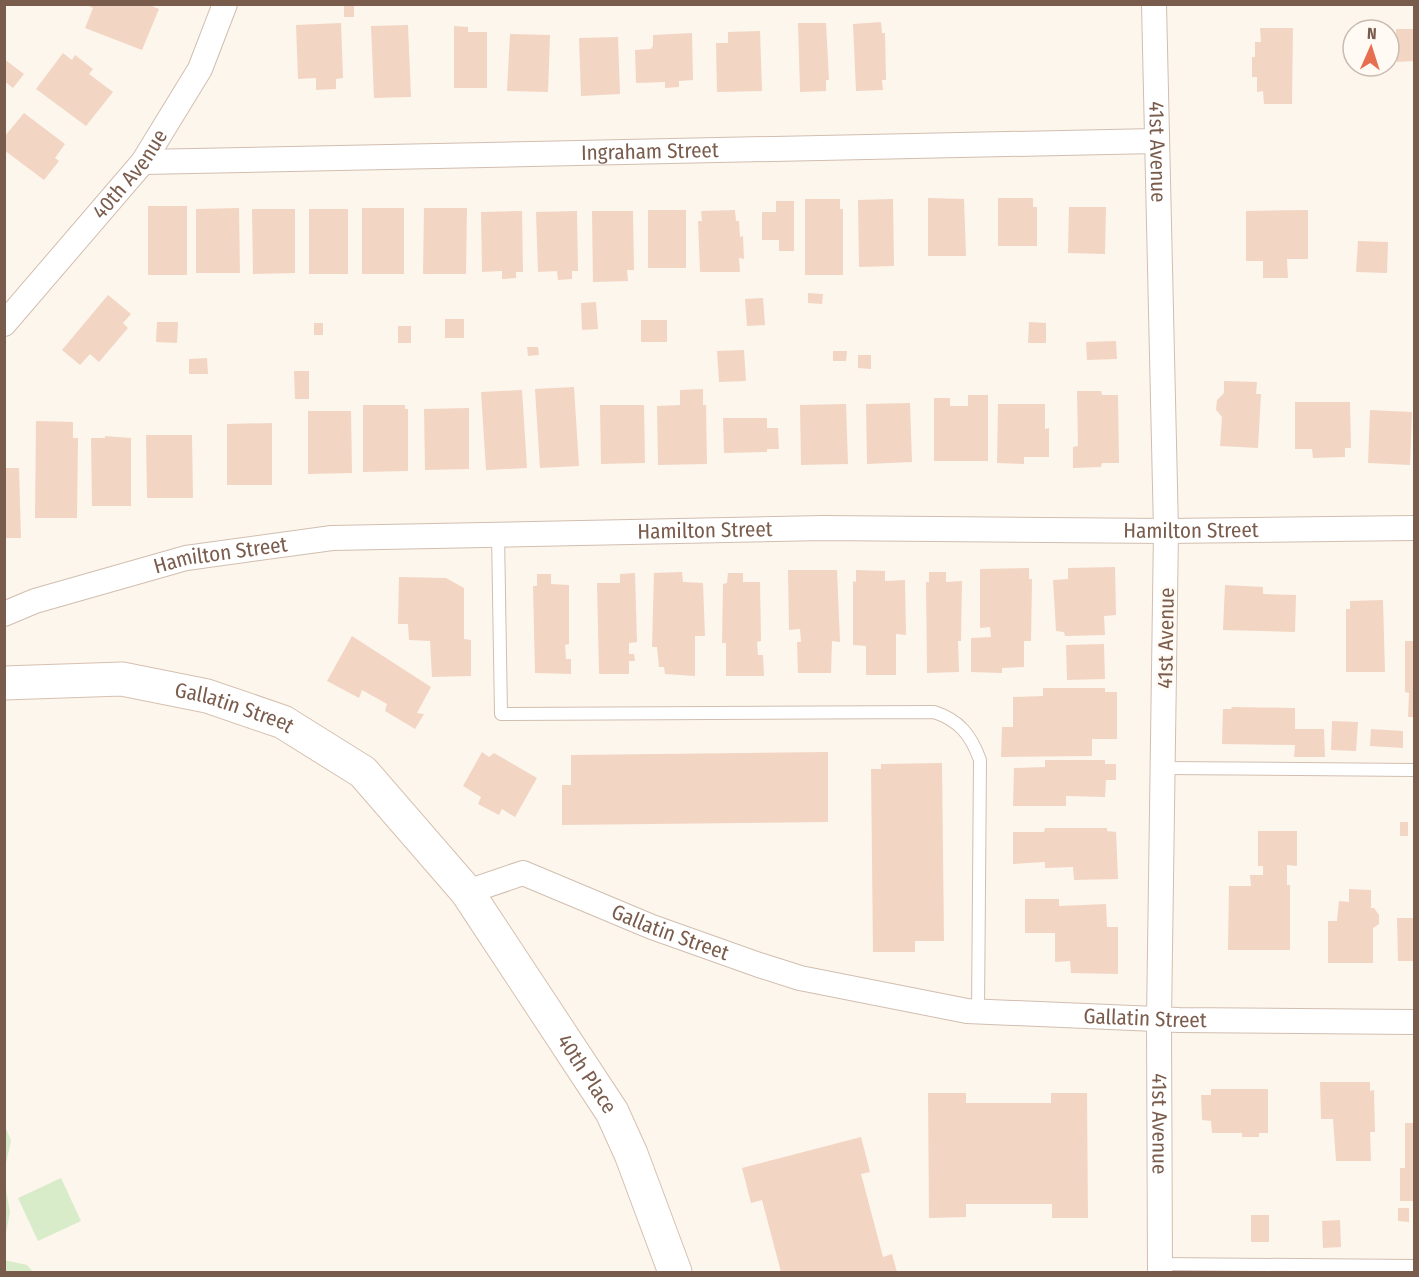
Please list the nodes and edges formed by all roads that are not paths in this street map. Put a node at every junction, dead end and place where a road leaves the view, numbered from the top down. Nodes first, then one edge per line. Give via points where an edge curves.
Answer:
1 (225, 4) edge
2 (1154, 4) edge
3 (1155, 141) junction
4 (143, 162) junction
5 (4, 324) edge
6 (1414, 528) edge
7 (1166, 531) junction
8 (498, 534) junction
9 (4, 614) edge
10 (4, 683) edge
11 (1164, 768) junction
12 (1414, 770) edge
13 (467, 892) junction
14 (978, 1011) junction
15 (1159, 1020) junction
16 (1414, 1022) edge
17 (1414, 1266) edge
18 (1160, 1268) edge
19 (675, 1272) edge

1 - 4 street, 40th Avenue via 200,69
2 - 3 street, 41st Avenue
3 - 4 street, Ingraham Street
3 - 7 street, 41st Avenue
4 - 5 street, 40th Avenue
6 - 7 street, Hamilton Street
7 - 8 street, Hamilton Street via 824,528
7 - 11 street, 41st Avenue
8 - 9 street, Hamilton Street via 332,538 186,558 35,601
8 - 14 lane via 501,714 933,712 949,717 965,730 980,760
10 - 13 street, Gallatin Street via 122,679 207,696 283,722 363,772
11 - 12 lane
11 - 15 street, 41st Avenue
13 - 14 street, Gallatin Street via 523,873 652,927 790,974
13 - 19 street, 40th Place via 612,1112
14 - 15 street, Gallatin Street
15 - 16 street, Gallatin Street
15 - 18 street, 41st Avenue
17 - 18 lane

